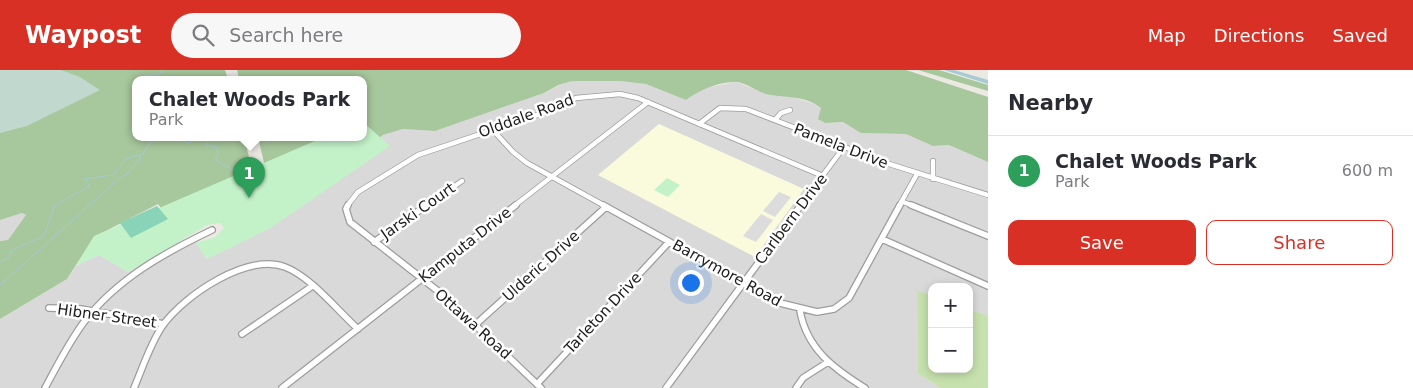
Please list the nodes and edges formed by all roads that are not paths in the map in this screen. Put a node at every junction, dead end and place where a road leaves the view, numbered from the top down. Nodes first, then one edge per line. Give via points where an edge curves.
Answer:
1 (648, 102) junction
2 (790, 110) dead end
3 (775, 120) junction
4 (699, 124) junction
5 (492, 129) junction
6 (844, 147) junction
7 (933, 161) dead end
8 (917, 174) junction
9 (823, 176) junction
10 (552, 177) junction
11 (933, 179) junction
12 (462, 181) dead end
13 (988, 194) edge
14 (350, 200) joint
15 (903, 202) junction
16 (606, 207) junction
17 (212, 230) dead end
18 (988, 236) edge
19 (882, 239) junction
20 (374, 242) junction
21 (669, 242) junction
22 (422, 279) junction
23 (744, 283) junction
24 (988, 286) edge
25 (311, 287) junction
26 (49, 308) dead end
27 (92, 311) junction
28 (800, 311) junction
29 (164, 324) junction
30 (475, 325) junction
31 (358, 329) junction
32 (242, 334) dead end
33 (828, 362) junction
34 (539, 386) edge
35 (45, 388) edge
36 (134, 388) edge
37 (282, 388) edge
38 (666, 388) edge
39 (796, 388) edge
40 (865, 388) edge

1 - 4 street, Olddale Road
1 - 5 street, Olddale Road via 624,95 584,96
1 - 10 street, Kamputa Drive
2 - 3 street
3 - 4 street, Pamela Drive via 746,109 727,107 715,110
3 - 6 street, Pamela Drive
4 - 9 street, Olddale Road
5 - 10 street, Barrymore Road via 518,157
5 - 14 street, Olddale Road via 411,158
6 - 8 street, Pamela Drive
6 - 9 street, Carlbern Drive
7 - 11 street
8 - 11 street, Pamela Drive
8 - 15 street, Barrymore Road
9 - 23 street, Carlbern Drive
10 - 16 street, Barrymore Road
10 - 22 street, Kamputa Drive
11 - 13 street, Pamela Drive
12 - 20 street, Jarski Court
14 - 20 street, Ottawa Road via 346,209 350,222
15 - 18 street
15 - 19 street, Barrymore Road
16 - 21 street, Barrymore Road
16 - 30 street, Ulderic Drive
17 - 27 street via 147,264
19 - 24 street
19 - 28 street, Barrymore Road via 845,304 826,312
20 - 22 street, Ottawa Road
21 - 23 street, Barrymore Road
21 - 34 street, Tarleton Drive
22 - 30 street, Ottawa Road
22 - 31 street, Kamputa Drive
23 - 28 street, Barrymore Road
23 - 38 street, Carlbern Drive
25 - 29 street via 286,266 255,265 198,292
25 - 31 street
25 - 32 street
26 - 27 street, Hibner Street
27 - 29 street, Hibner Street
27 - 35 street
28 - 33 street via 805,331
29 - 36 street
30 - 34 street, Ottawa Road
31 - 37 street, Kamputa Drive
33 - 39 street via 803,378
33 - 40 street

